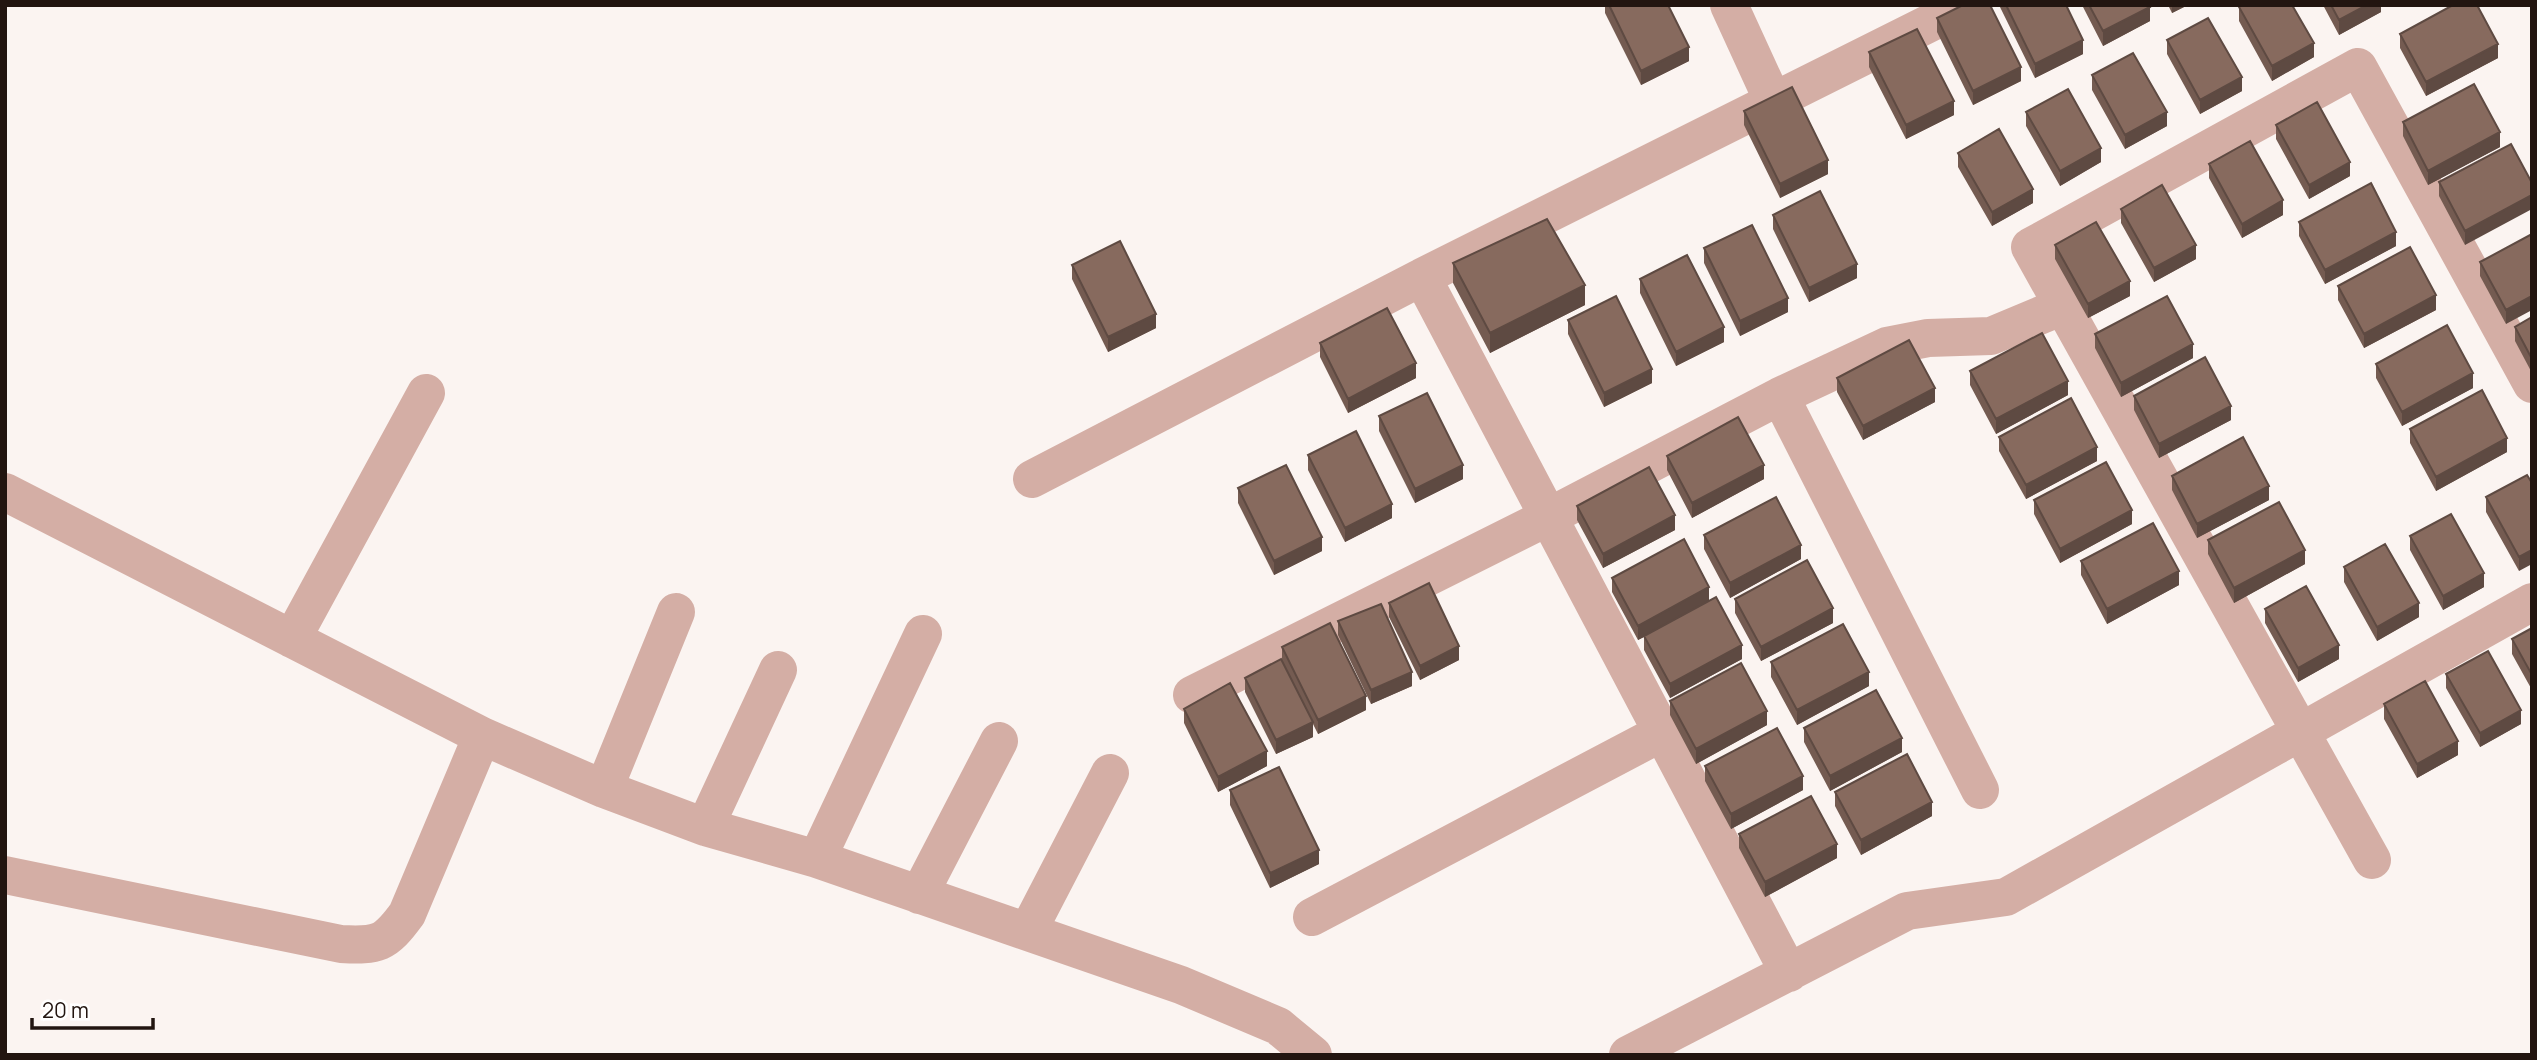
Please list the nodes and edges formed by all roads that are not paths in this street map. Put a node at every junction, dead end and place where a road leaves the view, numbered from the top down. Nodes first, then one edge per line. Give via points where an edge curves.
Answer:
1 (1729, 5) edge
2 (1966, 5) edge
3 (1773, 101) junction
4 (1422, 276) junction
5 (2063, 306) junction
6 (2532, 384) edge
7 (426, 393) dead end
8 (1780, 396) junction
9 (1032, 479) dead end
10 (5, 492) edge
11 (1550, 516) junction
12 (2532, 602) edge
13 (676, 611) dead end
14 (923, 635) dead end
15 (292, 639) junction
16 (778, 670) dead end
17 (1192, 695) dead end
18 (1663, 732) junction
19 (2302, 732) junction
20 (482, 736) junction
21 (999, 741) dead end
22 (1111, 773) dead end
23 (604, 789) junction
24 (1980, 790) dead end
25 (705, 827) junction
26 (817, 859) junction
27 (2372, 860) dead end
28 (5, 875) edge
29 (919, 895) junction
30 (1312, 917) dead end
31 (1028, 932) junction
32 (1789, 972) junction
33 (1313, 1055) edge
34 (1628, 1055) edge

1 - 3 street
2 - 3 street
3 - 4 street
4 - 9 street
4 - 11 street
5 - 6 street via 2030,247 2358,66
5 - 8 street via 1991,336 1928,338 1887,346
5 - 19 street
7 - 15 street
8 - 11 street
8 - 24 street
10 - 15 street
11 - 17 street
11 - 18 street
12 - 19 street
13 - 23 street
14 - 26 street
15 - 20 street
16 - 25 street
18 - 30 street
18 - 32 street
19 - 27 street
19 - 32 street via 2006,897 1906,911
20 - 23 street
20 - 28 street via 407,914 390,937 370,946 341,944
21 - 29 street
22 - 31 street
23 - 25 street
25 - 26 street
26 - 29 street
29 - 31 street
31 - 33 street via 1181,985 1278,1026
32 - 34 street

